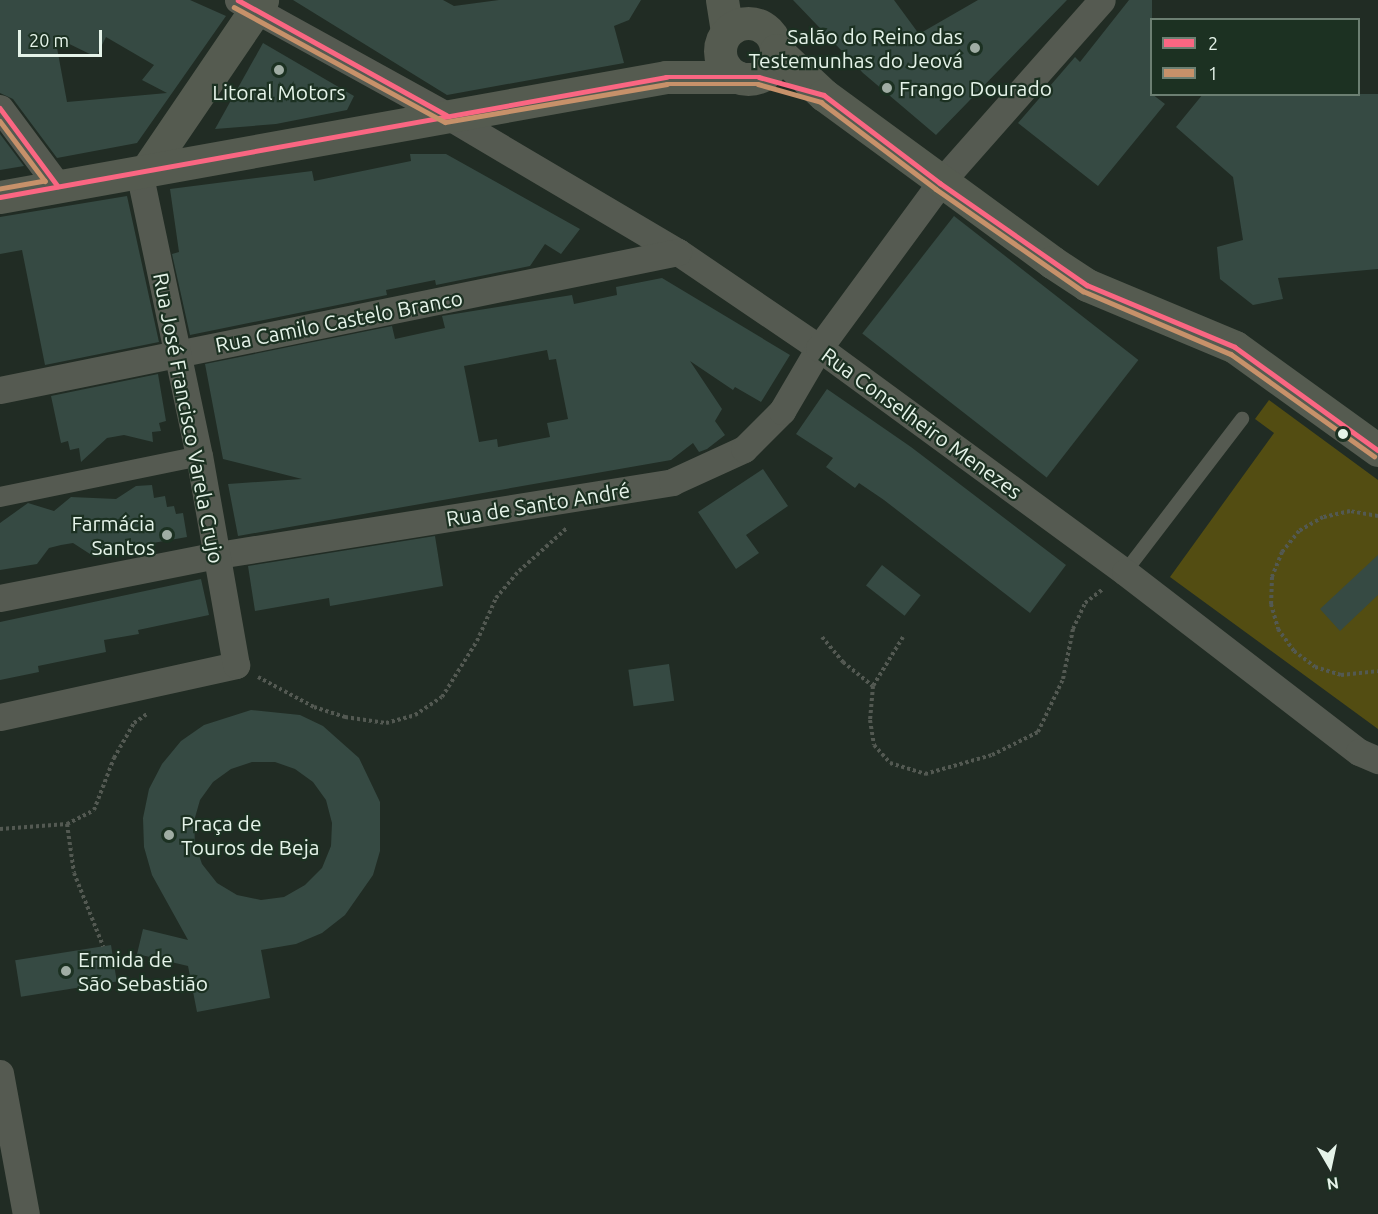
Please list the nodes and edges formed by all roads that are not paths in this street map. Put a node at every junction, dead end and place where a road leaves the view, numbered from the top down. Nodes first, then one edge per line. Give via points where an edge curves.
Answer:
1 (1102, 0) edge
2 (252, 4) edge
3 (742, 37) edge
4 (0, 108) edge
5 (446, 115) junction
6 (144, 170) junction
7 (940, 183) junction
8 (58, 186) junction
9 (0, 197) edge
10 (678, 252) junction
11 (819, 348) junction
12 (175, 355) junction
13 (0, 390) edge
14 (1242, 419) dead end
15 (1378, 450) edge
16 (199, 456) junction
17 (0, 496) edge
18 (218, 555) junction
19 (1125, 572) junction
20 (0, 598) edge
21 (0, 717) edge
22 (1378, 760) edge
23 (0, 1073) edge
24 (4, 1126) edge
25 (26, 1214) edge

1 - 7 street, Rua de Santo André
2 - 5 street, Rua Conselheiro Menezes
2 - 6 main road
3 - 5 main road via 666,77
3 - 7 main road
4 - 8 street
5 - 6 main road
5 - 10 street, Rua Conselheiro Menezes
6 - 8 main road
6 - 12 street, Rua José Francisco Varela Crujo
7 - 11 street, Rua de Santo André
7 - 15 main road via 1087,285 1235,347
8 - 9 main road
10 - 11 street, Rua Conselheiro Menezes
10 - 12 street, Rua Camilo Castelo Branco
11 - 18 street, Rua de Santo André via 782,411 744,449 672,482
11 - 19 street, Rua Conselheiro Menezes
12 - 13 street, Rua Camilo Castelo Branco
12 - 16 street, Rua José Francisco Varela Crujo
14 - 19 lane
16 - 17 street
16 - 18 street, Rua José Francisco Varela Crujo
18 - 20 street, Rua de Santo André
18 - 21 street, Rua José Francisco Varela Crujo via 236,665
19 - 22 street, Rua Conselheiro Menezes via 1359,752
23 - 24 street
24 - 25 street

